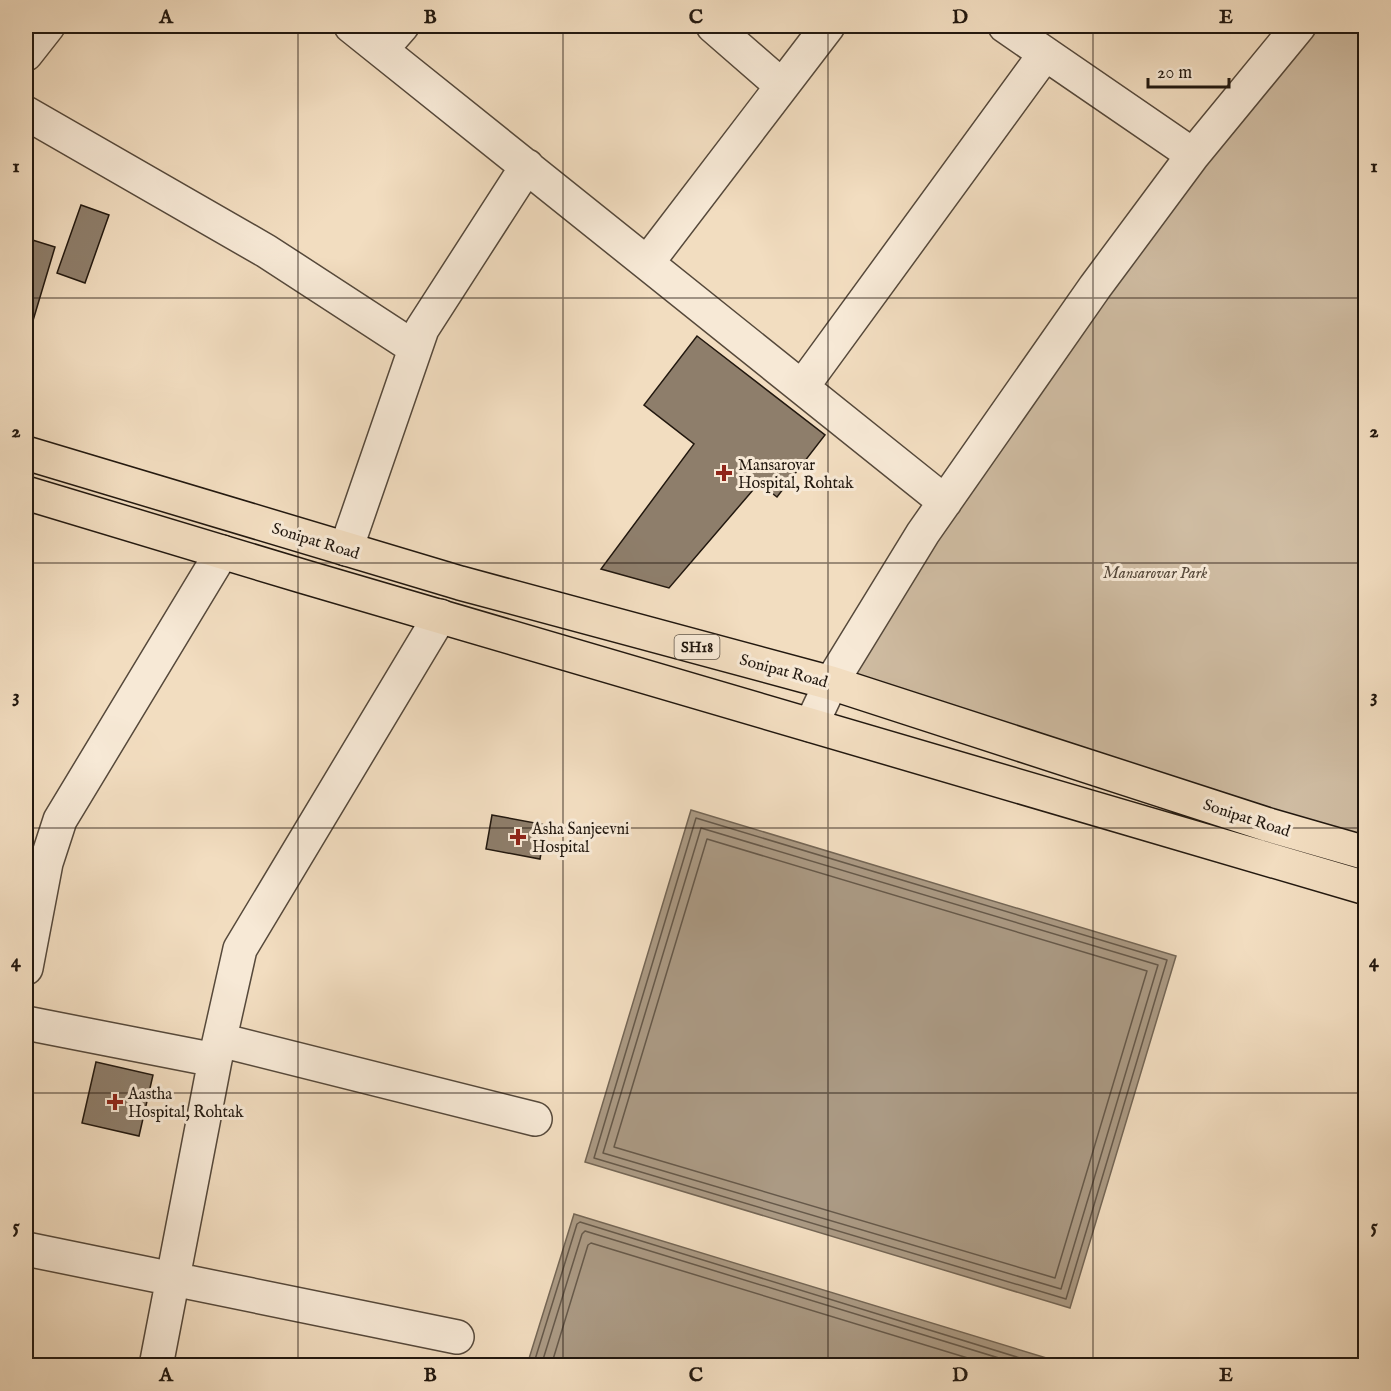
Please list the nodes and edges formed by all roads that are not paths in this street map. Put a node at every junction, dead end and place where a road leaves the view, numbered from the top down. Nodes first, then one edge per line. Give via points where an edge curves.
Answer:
1 (48, 26) edge
2 (351, 26) edge
3 (402, 26) edge
4 (713, 26) edge
5 (828, 26) edge
6 (1005, 26) edge
7 (1299, 26) edge
8 (381, 50) junction
9 (26, 54) edge
10 (1045, 54) junction
11 (782, 86) junction
12 (26, 113) edge
13 (1193, 155) junction
14 (527, 166) junction
15 (647, 263) junction
16 (415, 348) junction
17 (802, 387) junction
18 (26, 453) edge
19 (26, 493) edge
20 (945, 502) junction
21 (346, 549) junction
22 (222, 552) junction
23 (440, 616) junction
24 (831, 683) junction
25 (811, 725) junction
26 (1269, 825) junction
27 (1365, 853) edge
28 (1260, 857) junction
29 (1365, 888) edge
30 (26, 968) edge
31 (26, 1023) edge
32 (218, 1050) junction
33 (535, 1119) dead end
34 (26, 1249) edge
35 (173, 1279) junction
36 (457, 1337) dead end
37 (156, 1365) edge

1 - 9 street
2 - 8 street
3 - 8 street
4 - 11 street
5 - 11 street
6 - 10 street
7 - 13 street
8 - 14 street
10 - 13 street
10 - 17 street
11 - 15 street
12 - 16 street via 266,251
13 - 20 street
14 - 15 street
14 - 16 street via 422,329
15 - 17 street
16 - 21 street
17 - 20 street
18 - 21 main road, Sonipat Road / SH18
19 - 22 main road, Sonipat Road
20 - 24 street
21 - 24 main road, Sonipat Road / SH18
22 - 23 main road, Sonipat Road
22 - 30 street via 60,820 46,863
23 - 25 main road, Sonipat Road
23 - 32 street via 240,949
24 - 25 street
24 - 26 main road, Sonipat Road / SH18
25 - 28 main road, Sonipat Road
26 - 27 main road, Sonipat Road / SH18
26 - 28 main road
28 - 29 main road, Sonipat Road
31 - 32 street
32 - 33 street
32 - 35 street
34 - 35 street
35 - 36 street
35 - 37 street

